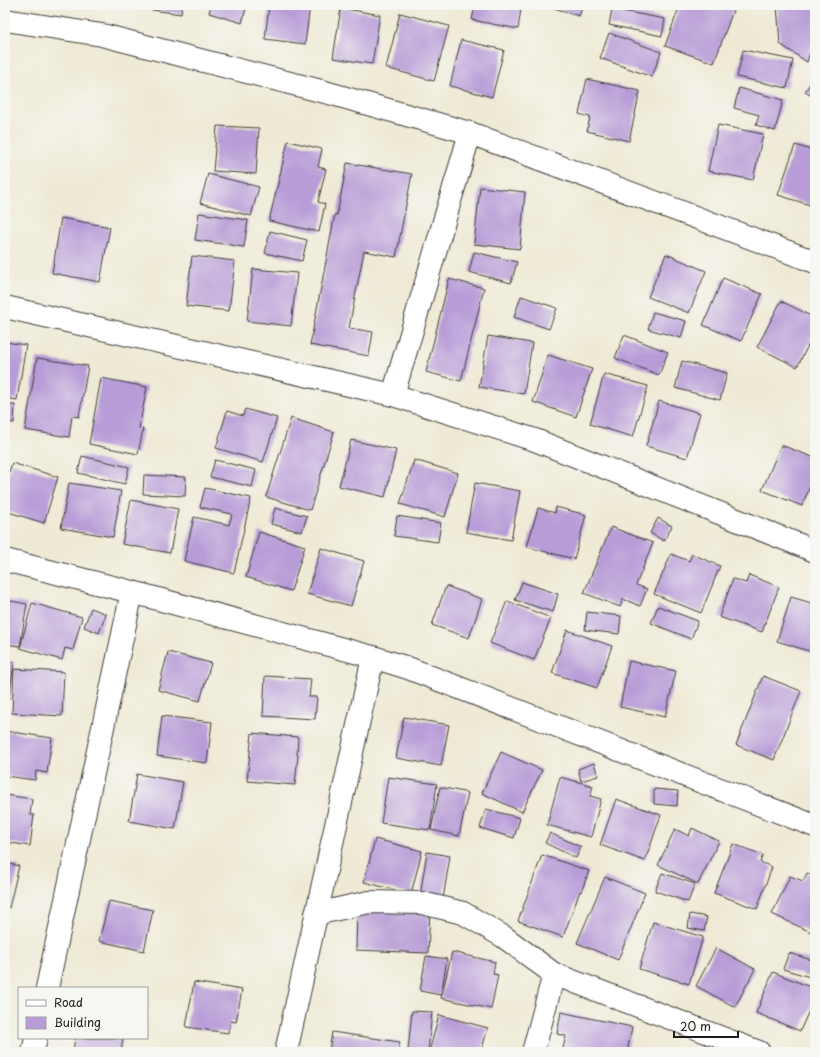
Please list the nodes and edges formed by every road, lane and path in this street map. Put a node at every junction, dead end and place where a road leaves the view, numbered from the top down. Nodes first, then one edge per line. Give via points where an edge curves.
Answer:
1 (5, 20) edge
2 (470, 133) junction
3 (815, 262) edge
4 (5, 307) edge
5 (393, 395) junction
6 (815, 551) edge
7 (5, 560) edge
8 (132, 592) junction
9 (373, 657) junction
10 (815, 826) edge
11 (316, 914) junction
12 (554, 974) junction
13 (47, 987) edge
14 (36, 1039) edge
15 (33, 1052) edge
16 (286, 1052) edge
17 (533, 1052) edge
18 (759, 1052) edge

1 - 2 street via 102,35 325,92
2 - 3 street
2 - 5 street
4 - 5 street
5 - 6 street via 535,440
7 - 8 street
8 - 9 street
8 - 13 street
9 - 10 street via 408,668
9 - 11 street
11 - 12 street via 369,902 422,903 463,913 504,937
11 - 16 street
12 - 17 street
12 - 18 street
14 - 15 street

